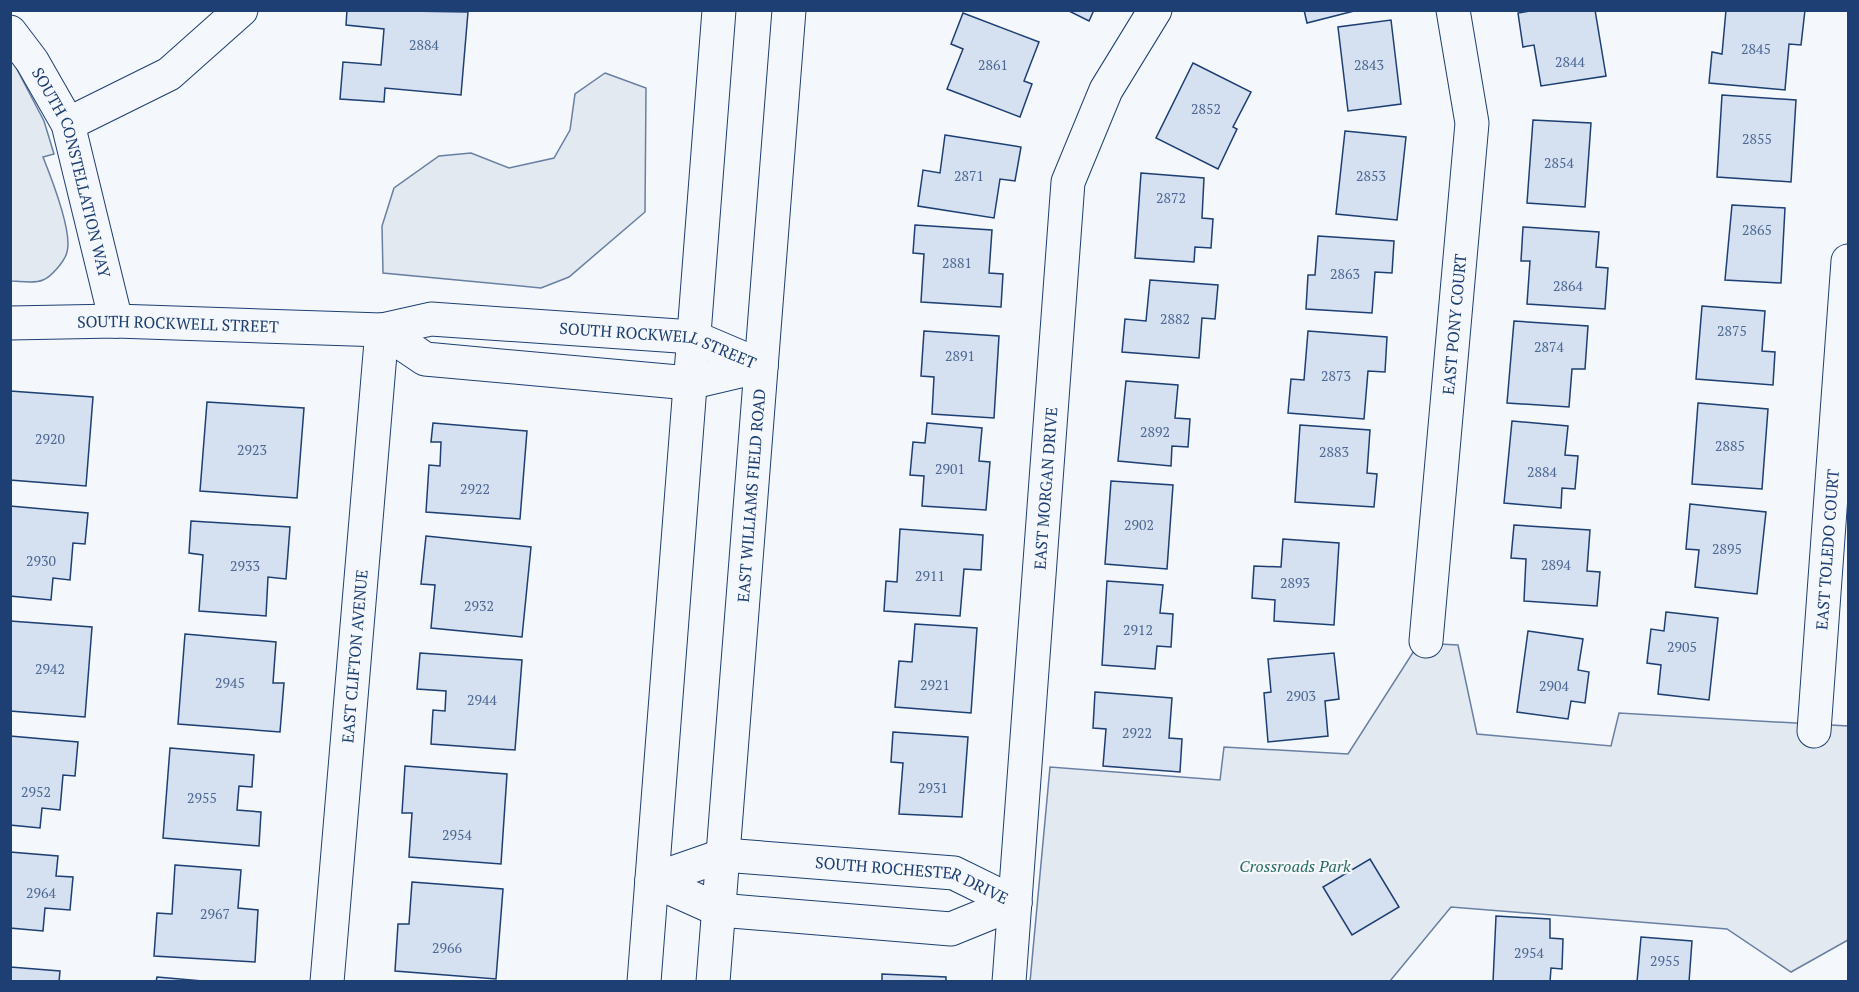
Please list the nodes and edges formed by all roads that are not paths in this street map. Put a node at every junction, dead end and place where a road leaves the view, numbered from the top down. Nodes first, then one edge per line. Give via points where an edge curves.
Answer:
1 (241, 10) edge
2 (718, 10) edge
3 (789, 10) edge
4 (1453, 10) edge
5 (1153, 13) edge
6 (10, 32) edge
7 (68, 124) junction
8 (1848, 261) edge
9 (116, 321) junction
10 (10, 323) edge
11 (382, 330) junction
12 (693, 337) junction
13 (761, 366) junction
14 (689, 383) junction
15 (1426, 641) dead end
16 (1814, 731) dead end
17 (724, 855) junction
18 (652, 880) junction
19 (1015, 903) junction
20 (719, 910) junction
21 (327, 981) edge
22 (644, 981) edge
23 (713, 981) edge
24 (1009, 981) edge

1 - 7 street via 169,74
2 - 12 street
3 - 13 street, EAST WILLIAMS FIELD ROAD
4 - 15 street, EAST PONY COURT via 1472,123
5 - 19 street, EAST MORGAN DRIVE via 1106,90 1068,182
6 - 7 street, SOUTH CONSTELLATION WAY via 32,61
7 - 9 street, SOUTH CONSTELLATION WAY
8 - 16 street, EAST TOLEDO COURT
9 - 10 street, SOUTH ROCKWELL STREET
9 - 11 street, SOUTH ROCKWELL STREET
11 - 12 street, SOUTH ROCKWELL STREET via 430,319
11 - 14 street, SOUTH ROCKWELL STREET via 425,359
11 - 21 street, EAST CLIFTON AVENUE
12 - 13 street, SOUTH ROCKWELL STREET
12 - 14 street
13 - 14 street, SOUTH ROCKWELL STREET
13 - 17 street, EAST WILLIAMS FIELD ROAD
14 - 18 street
17 - 18 street, SOUTH ROCHESTER DRIVE
17 - 19 street, SOUTH ROCHESTER DRIVE via 954,873
17 - 20 street, EAST WILLIAMS FIELD ROAD
18 - 20 street, SOUTH ROCHESTER DRIVE
18 - 22 street
19 - 20 street, SOUTH ROCHESTER DRIVE via 951,929
19 - 24 street, EAST MORGAN DRIVE
20 - 23 street, EAST WILLIAMS FIELD ROAD

